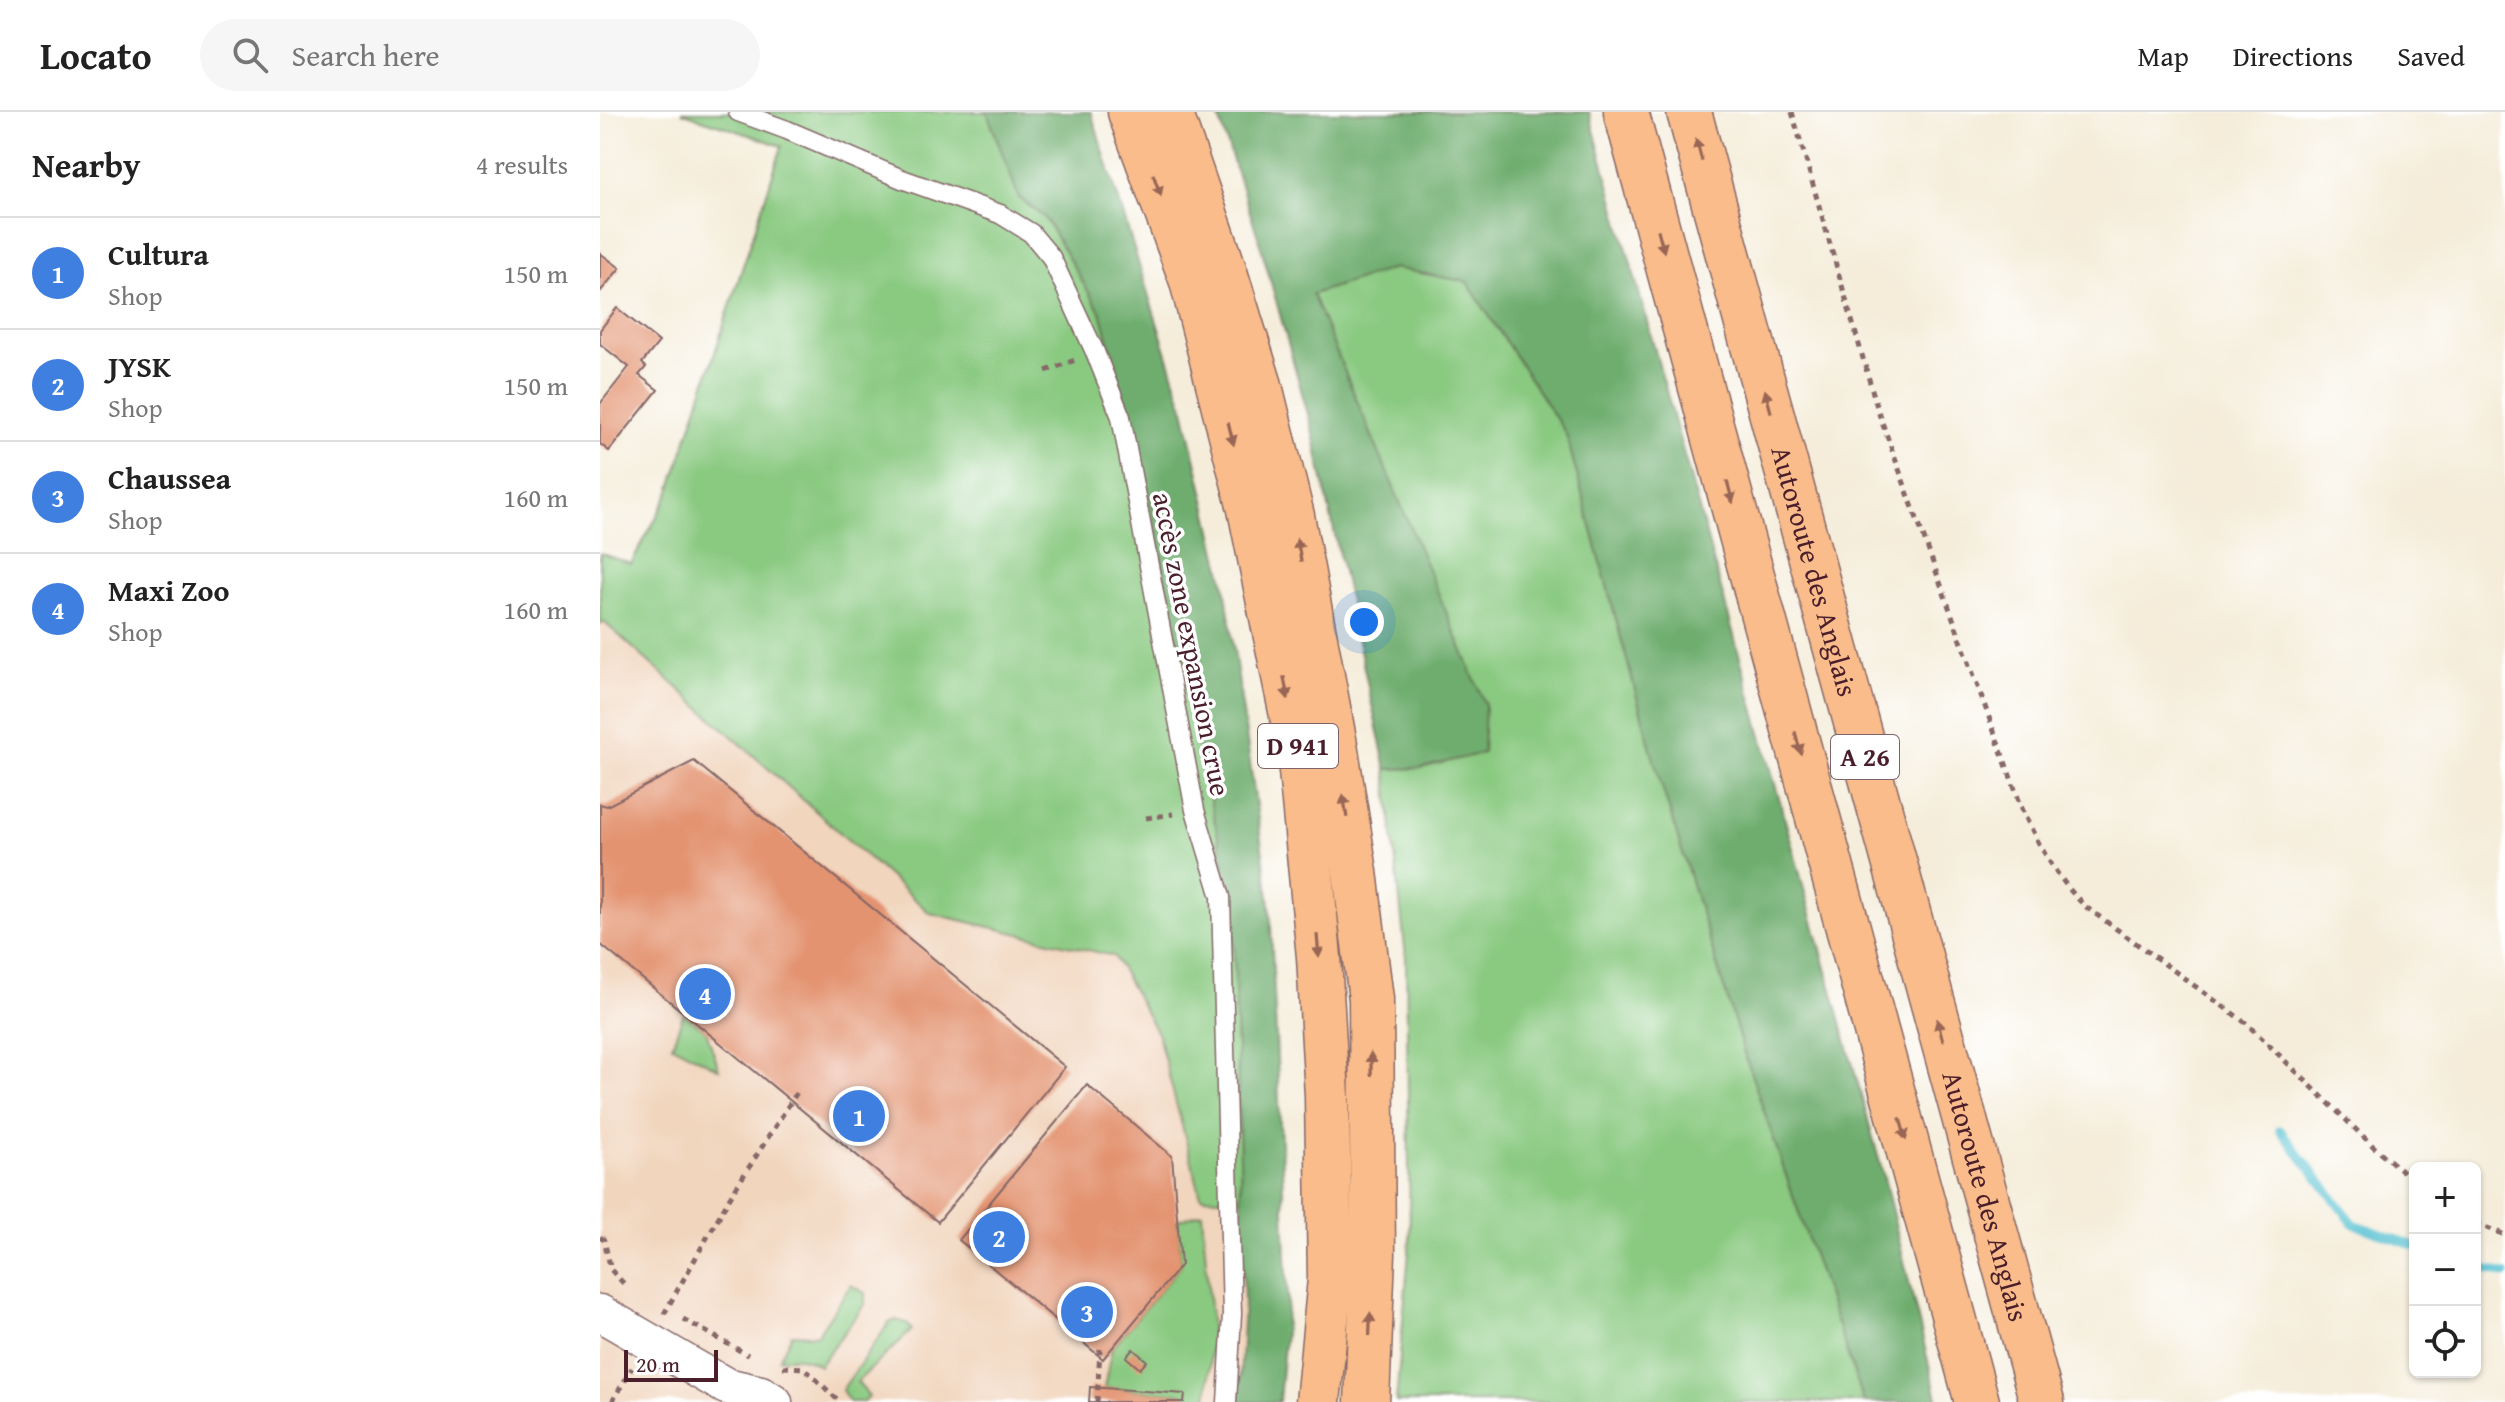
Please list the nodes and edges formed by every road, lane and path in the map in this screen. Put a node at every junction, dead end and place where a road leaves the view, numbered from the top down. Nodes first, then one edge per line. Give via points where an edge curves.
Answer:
1 (738, 112) edge
2 (1130, 112) edge
3 (1170, 112) edge
4 (1626, 112) edge
5 (1689, 112) edge
6 (1792, 112) edge
7 (799, 1089) dead end
8 (2409, 1176) edge
9 (2481, 1225) edge
10 (2505, 1235) edge
11 (600, 1237) edge
12 (633, 1290) dead end
13 (656, 1303) dead end
14 (667, 1310) junction
15 (600, 1313) edge
16 (1100, 1349) dead end
17 (757, 1360) dead end
18 (781, 1367) dead end
19 (732, 1394) edge
20 (774, 1402) edge
21 (840, 1402) edge
22 (1097, 1402) edge
23 (1227, 1402) edge
24 (1318, 1402) edge
25 (1367, 1402) edge
26 (1977, 1402) edge
27 (2042, 1402) edge

1 - 23 lane, accès zone expansion crue via 1000,214 1031,233 1051,257 1121,417 1195,810 1221,897 1232,1314
2 -> 24 highway, D 941 via 1192,281 1250,509 1299,750 1327,1096 1330,1279
25 -> 3 highway, D 941 via 1373,1254 1371,999 1355,872 1292,516 1260,386
4 -> 26 highway, A 26
27 -> 5 highway, Autoroute des Anglais / A 26
6 - 8 path via 1879,414 2024,814 2045,858 2086,907 2246,1023
7 - 14 path
9 - 10 path
11 - 12 path via 611,1270
13 - 14 path
14 - 17 path
15 - 19 street
16 - 22 path
18 - 21 path via 804,1368
19 - 20 street via 761,1394

